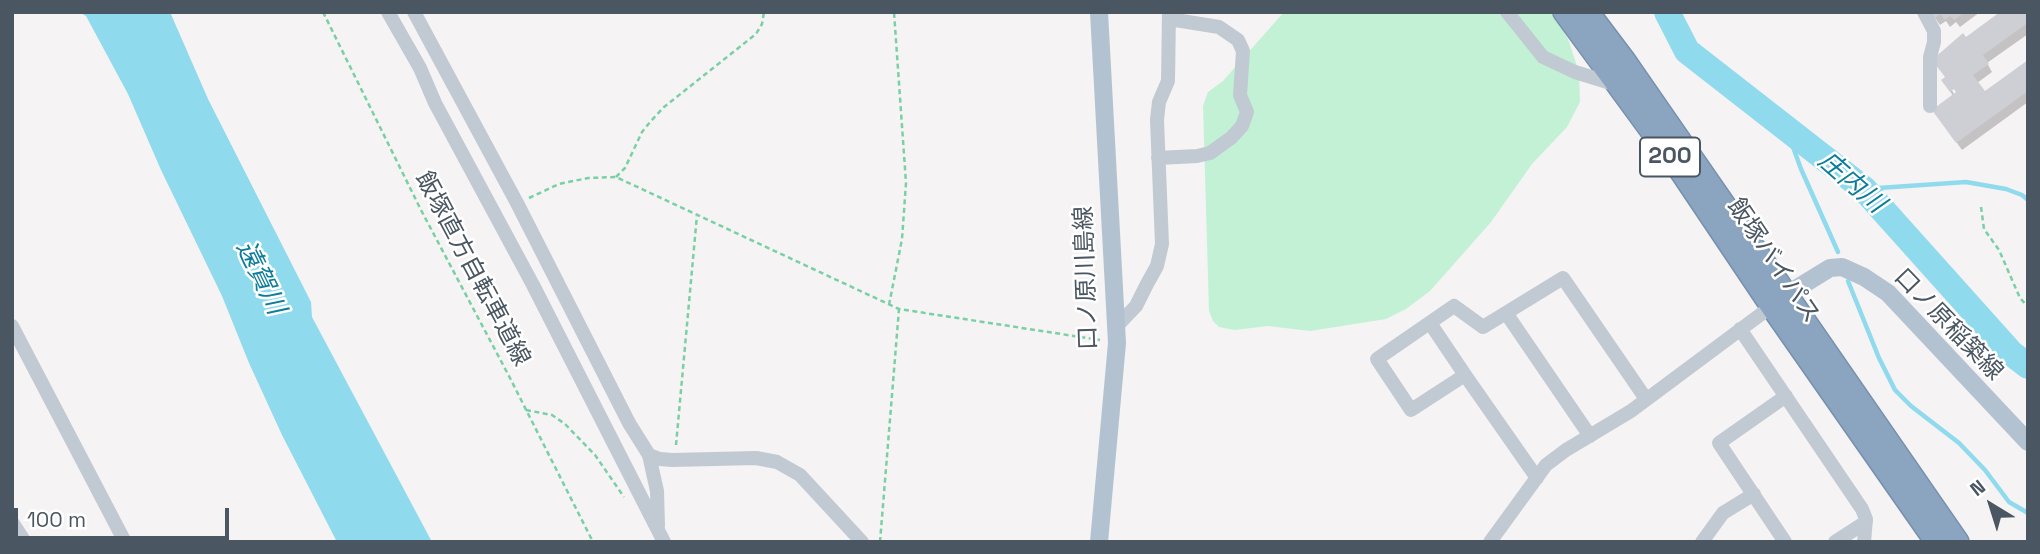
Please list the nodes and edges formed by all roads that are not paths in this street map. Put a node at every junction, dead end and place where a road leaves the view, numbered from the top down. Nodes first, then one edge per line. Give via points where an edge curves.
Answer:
1 (388, 12) edge
2 (414, 12) edge
3 (1099, 12) edge
4 (1507, 12) edge
5 (1564, 12) edge
6 (1588, 12) edge
7 (1924, 12) edge
8 (1169, 16) edge
9 (1619, 86) junction
10 (1930, 106) dead end
11 (1158, 159) junction
12 (1779, 301) junction
13 (1506, 313) junction
14 (1430, 323) junction
15 (12, 326) edge
16 (1740, 329) junction
17 (1116, 335) junction
18 (1465, 375) junction
19 (1786, 396) junction
20 (1646, 399) junction
21 (1590, 436) junction
22 (2028, 442) edge
23 (649, 455) junction
24 (1537, 478) junction
25 (1754, 494) junction
26 (114, 520) junction
27 (12, 522) edge
28 (1866, 522) junction
29 (661, 536) edge
30 (25, 542) edge
31 (118, 542) edge
32 (125, 542) edge
33 (862, 542) edge
34 (1099, 542) edge
35 (1490, 542) edge
36 (1702, 542) edge
37 (1785, 542) edge
38 (1835, 542) edge
39 (1864, 542) edge
40 (1936, 542) edge
41 (1958, 542) edge

1 - 29 street
2 - 23 street
3 - 17 main road, 口ノ原川島線
4 - 9 street via 1543,57
5 - 9 highway, 飯塚バイパス / 200
6 - 12 highway, 200 via 1625,61
7 - 10 street via 1934,31
8 - 11 street via 1168,80 1157,120
8 - 11 street via 1219,27 1238,40 1243,65 1240,95 1247,112 1237,132 1210,153
9 - 12 highway, 飯塚バイパス / 200
11 - 17 street via 1162,244 1157,266
12 - 16 street
12 - 22 main road, 口ノ原稲築線 via 1830,268 1842,267 1864,277 1888,293
12 - 40 highway, 飯塚バイパス / 200
12 - 41 highway, 200
13 - 14 street via 1483,327 1454,306
13 - 20 street via 1563,278
13 - 21 street
14 - 18 street
14 - 18 street via 1377,359 1411,410
15 - 26 street
16 - 19 street
16 - 20 street
17 - 34 main road, 口ノ原川島線
18 - 24 street
19 - 25 street via 1719,443
19 - 28 street via 1862,509
20 - 21 street
21 - 24 street via 1556,458
23 - 29 street
23 - 33 street via 672,460 756,458 777,462 800,475
24 - 35 street
25 - 36 street via 1723,513
25 - 37 street
26 - 31 street
26 - 32 street
27 - 30 street
28 - 38 street
28 - 39 street

